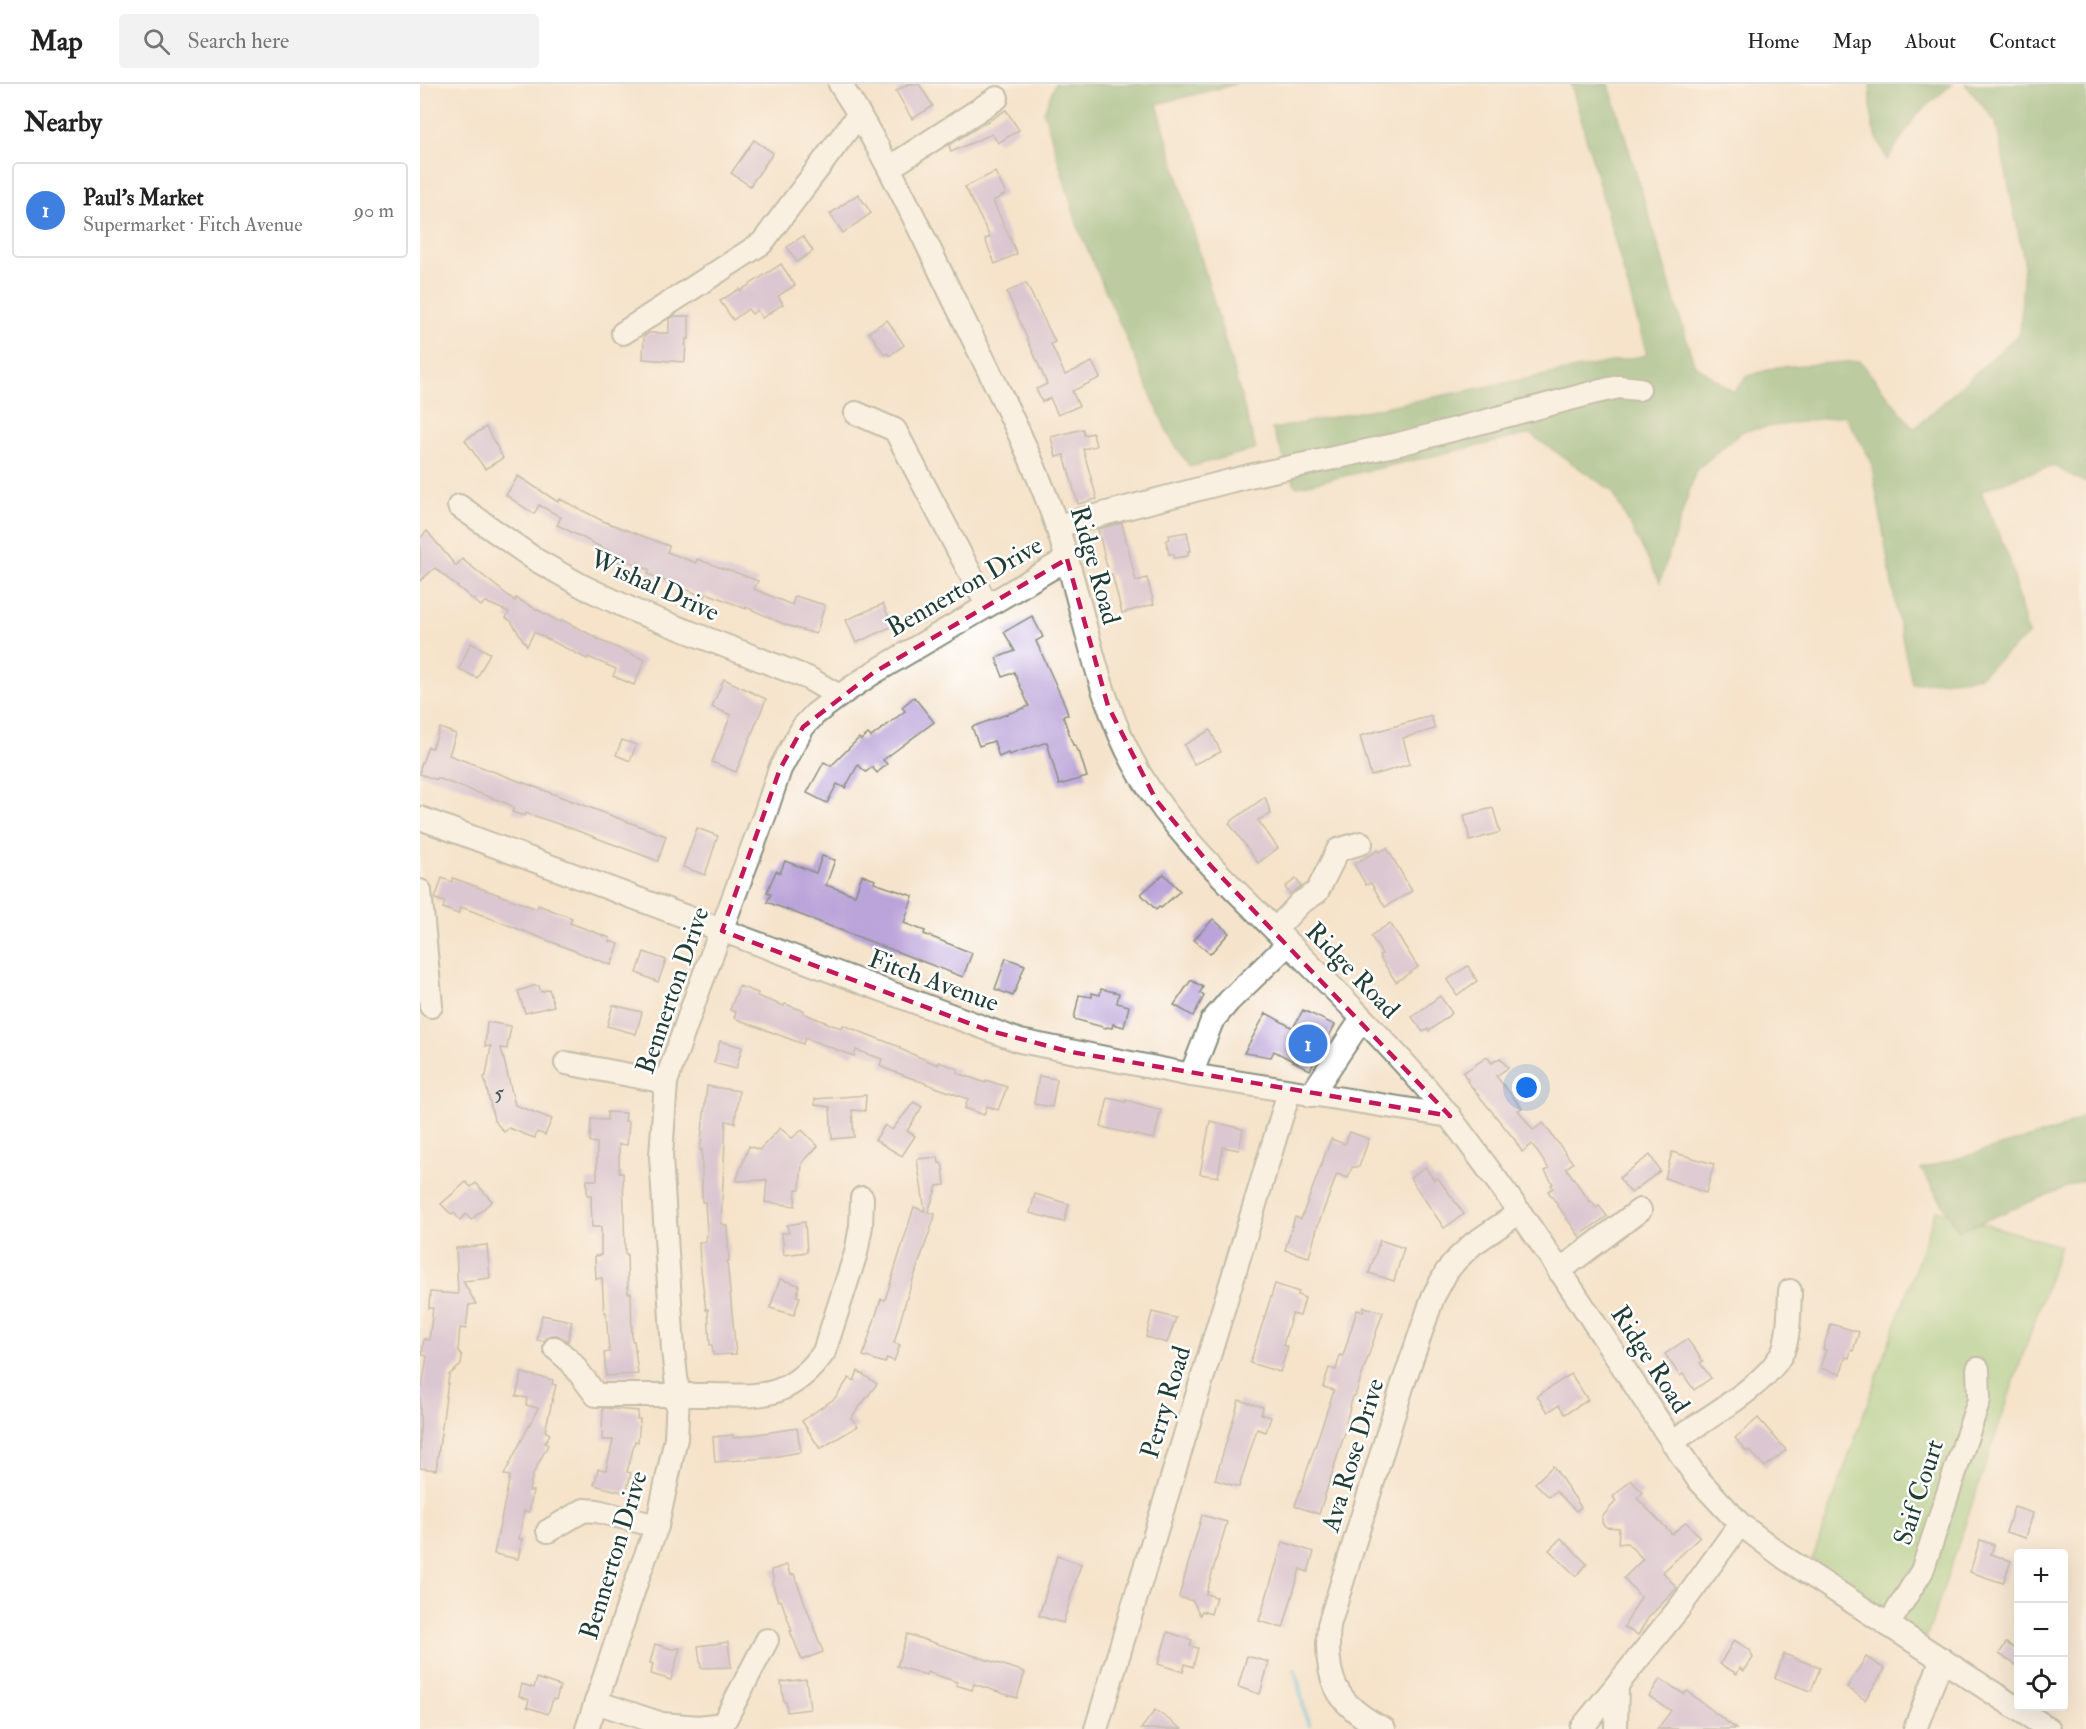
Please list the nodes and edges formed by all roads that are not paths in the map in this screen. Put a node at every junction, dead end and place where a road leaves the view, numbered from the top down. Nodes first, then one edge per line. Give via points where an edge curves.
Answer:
1 (840, 84) edge
2 (997, 98) dead end
3 (860, 114) junction
4 (889, 168) junction
5 (623, 333) dead end
6 (1639, 389) dead end
7 (856, 413) dead end
8 (459, 506) dead end
9 (1057, 526) junction
10 (1067, 559) junction
11 (987, 605) junction
12 (839, 696) junction
13 (420, 818) edge
14 (1361, 843) dead end
15 (420, 891) edge
16 (722, 931) junction
17 (1282, 937) junction
18 (431, 1006) dead end
19 (1362, 1018) junction
20 (566, 1063) dead end
21 (1191, 1075) junction
22 (666, 1082) junction
23 (1300, 1094) junction
24 (1450, 1116) junction
25 (862, 1198) dead end
26 (1640, 1210) dead end
27 (1520, 1212) junction
28 (1560, 1271) junction
29 (1790, 1291) dead end
30 (555, 1348) dead end
31 (1978, 1369) dead end
32 (678, 1395) junction
33 (1672, 1442) junction
34 (1740, 1524) junction
35 (657, 1526) junction
36 (548, 1532) dead end
37 (1888, 1625) junction
38 (767, 1640) dead end
39 (1942, 1659) junction
40 (1617, 1685) junction
41 (596, 1702) junction
42 (587, 1729) edge
43 (1096, 1729) edge
44 (1384, 1729) edge
45 (1581, 1729) edge
46 (1616, 1729) edge
47 (1915, 1729) edge
48 (2049, 1729) edge

1 - 3 street, Ridge Road
2 - 4 street
3 - 4 street, Ridge Road
3 - 5 street via 762,243
4 - 9 street, Ridge Road via 1019,434
6 - 9 street via 1619,387 1592,393
7 - 11 street via 894,430
8 - 12 street, Wishal Drive via 536,560 584,586 635,611 808,678
9 - 10 street, Ridge Road
10 - 11 street, Bennerton Drive
10 - 17 street, Ridge Road via 1108,706 1138,771 1183,835
11 - 12 street, Bennerton Drive
12 - 16 street, Bennerton Drive via 815,714 793,742
13 - 16 street, Fitch Avenue
14 - 17 street via 1338,850 1317,892 1300,903
15 - 18 street
16 - 21 street, Fitch Avenue via 1020,1041
16 - 22 street, Bennerton Drive
17 - 19 street, Ridge Road
17 - 21 street via 1212,1021
19 - 23 street, Perry Road
19 - 24 street, Ridge Road
20 - 22 street
21 - 23 street, Fitch Avenue
22 - 32 street, Bennerton Drive via 661,1156
23 - 24 street, Fitch Avenue
23 - 43 street, Perry Road
24 - 27 street, Ridge Road
25 - 32 street via 856,1253 829,1339 814,1365 801,1378 777,1391
26 - 28 street
27 - 28 street, Ridge Road
27 - 44 street, Ava Rose Drive via 1458,1258 1433,1297 1329,1625 1333,1684 1346,1705
28 - 33 street, Ridge Road
29 - 33 street via 1783,1350 1772,1368 1749,1389
30 - 32 street via 596,1395
31 - 37 street, Saif Court via 1979,1400 1922,1571
32 - 35 street, Bennerton Drive via 676,1438
33 - 34 street, Ridge Road via 1712,1497
34 - 37 street, Ridge Road
34 - 40 street
35 - 36 street via 584,1510
35 - 41 street, Bennerton Drive
37 - 39 street, Ridge Road
38 - 41 street via 723,1724 662,1724
39 - 47 street
39 - 48 street, Ridge Road
40 - 45 street
40 - 46 street
41 - 42 street, Bennerton Drive

